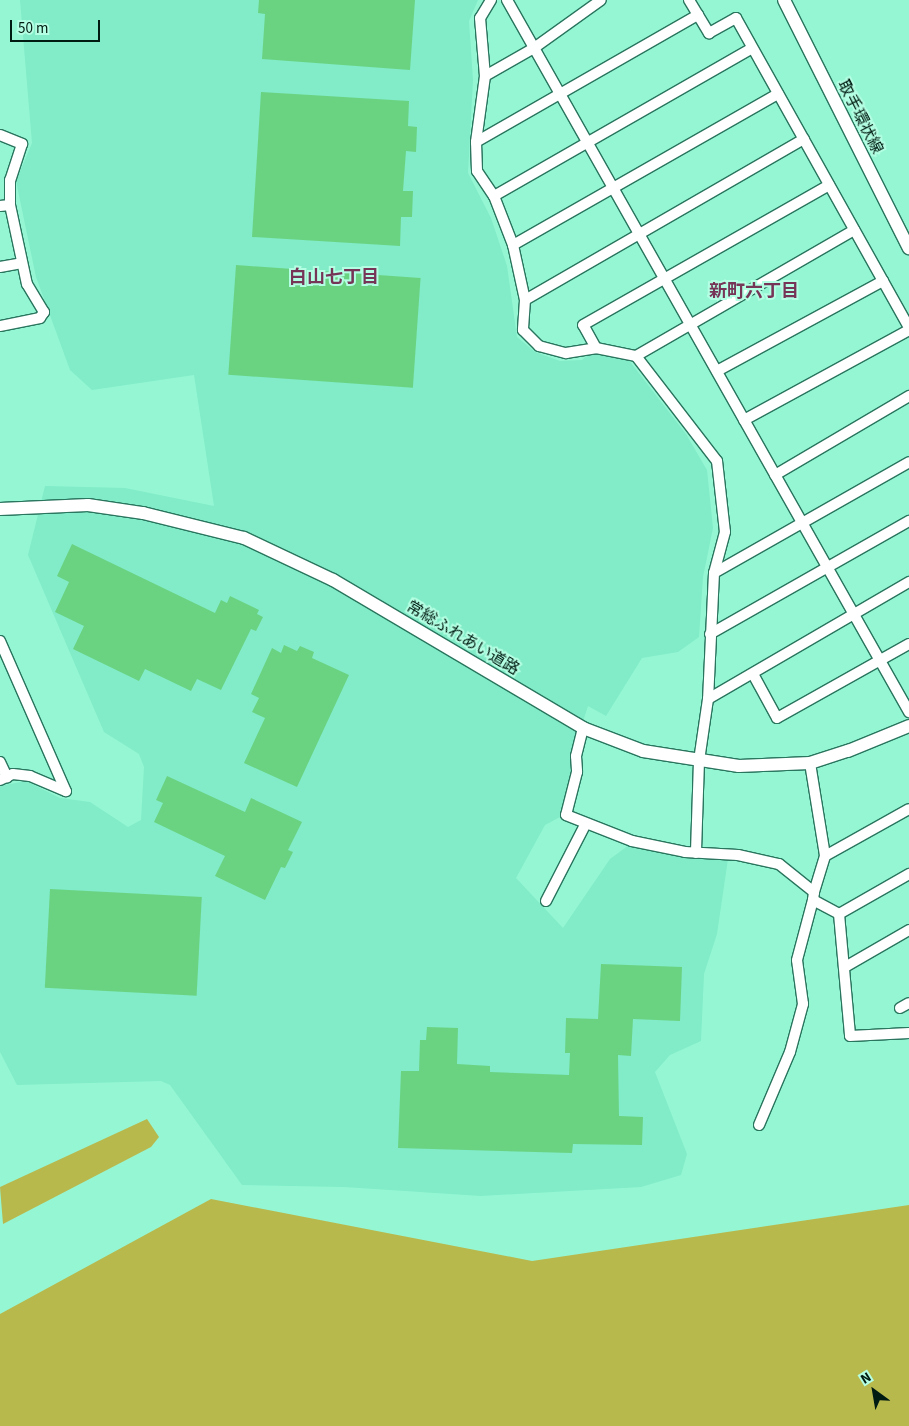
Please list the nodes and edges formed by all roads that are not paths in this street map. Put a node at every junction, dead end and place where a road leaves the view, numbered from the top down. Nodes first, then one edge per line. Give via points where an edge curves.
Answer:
1 (491, 0) edge
2 (507, 0) edge
3 (601, 0) edge
4 (690, 0) edge
5 (784, 0) edge
6 (698, 15) junction
7 (534, 48) junction
8 (752, 48) junction
9 (485, 76) junction
10 (560, 94) junction
11 (778, 94) junction
12 (0, 135) edge
13 (804, 139) junction
14 (476, 142) junction
15 (587, 142) junction
16 (829, 185) junction
17 (613, 188) junction
18 (494, 196) junction
19 (5, 206) edge
20 (854, 230) junction
21 (639, 234) junction
22 (513, 245) junction
23 (909, 248) edge
24 (22, 264) junction
25 (0, 267) edge
26 (664, 278) junction
27 (883, 281) junction
28 (525, 300) junction
29 (690, 324) junction
30 (0, 326) edge
31 (909, 329) edge
32 (596, 348) junction
33 (636, 356) junction
34 (716, 371) junction
35 (909, 396) edge
36 (744, 420) junction
37 (909, 462) edge
38 (775, 475) junction
39 (0, 510) edge
40 (909, 521) edge
41 (802, 522) junction
42 (828, 568) junction
43 (714, 573) junction
44 (909, 582) edge
45 (854, 614) junction
46 (710, 634) junction
47 (0, 641) edge
48 (909, 644) edge
49 (880, 660) junction
50 (753, 674) junction
51 (708, 699) junction
52 (909, 712) edge
53 (909, 726) edge
54 (582, 728) junction
55 (699, 761) junction
56 (0, 762) edge
57 (810, 763) junction
58 (3, 778) edge
59 (909, 809) edge
60 (585, 825) junction
61 (696, 854) junction
62 (824, 856) junction
63 (909, 874) edge
64 (814, 896) junction
65 (546, 901) dead end
66 (839, 914) junction
67 (909, 930) edge
68 (845, 967) junction
69 (909, 1033) edge
70 (759, 1125) dead end

1 - 9 street via 480,18
2 - 7 street
3 - 7 street
4 - 6 street
5 - 23 street, 取手環状線
6 - 8 street via 709,33 736,18
6 - 10 street
7 - 9 street
7 - 10 street
8 - 11 street
8 - 15 street
9 - 14 street
10 - 14 street
10 - 15 street
11 - 13 street
11 - 17 street
12 - 19 street via 22,144
13 - 16 street
13 - 21 street
14 - 18 street via 477,171
15 - 17 street
15 - 18 street
16 - 20 street
16 - 26 street
17 - 21 street
17 - 22 street
18 - 22 street
19 - 24 street
20 - 27 street
20 - 29 street
21 - 26 street
21 - 28 street
22 - 28 street
24 - 25 street
24 - 30 street via 43,316
26 - 29 street
26 - 32 street via 583,325
27 - 31 street
27 - 34 street
28 - 32 street via 523,330 539,346 566,352
29 - 33 street
29 - 34 street
31 - 36 street
32 - 33 street
33 - 43 street via 717,460 725,532
34 - 36 street
35 - 38 street
36 - 38 street
37 - 41 street
38 - 41 street
39 - 54 street, 常総ふれあい道路 via 88,505 142,512 244,538 333,580
40 - 42 street
41 - 42 street
41 - 43 street
42 - 45 street
42 - 46 street
43 - 46 street
44 - 45 street
45 - 49 street
45 - 50 street
46 - 51 street
47 - 58 street via 66,791 30,776 13,774
48 - 49 street
49 - 50 street via 777,718
49 - 52 street
50 - 51 street
51 - 55 street
53 - 57 street, 常総ふれあい道路
54 - 55 street, 常総ふれあい道路 via 643,751
54 - 60 street via 576,756 577,772 566,816
55 - 57 street, 常総ふれあい道路 via 738,766
55 - 61 street
56 - 58 street
57 - 62 street
59 - 62 street
60 - 61 street via 632,841
60 - 65 street
61 - 64 street via 738,855 780,864
62 - 64 street
63 - 66 street
64 - 66 street
64 - 70 street via 797,960 803,1004 790,1052
66 - 68 street
67 - 68 street
68 - 69 street via 850,1036

